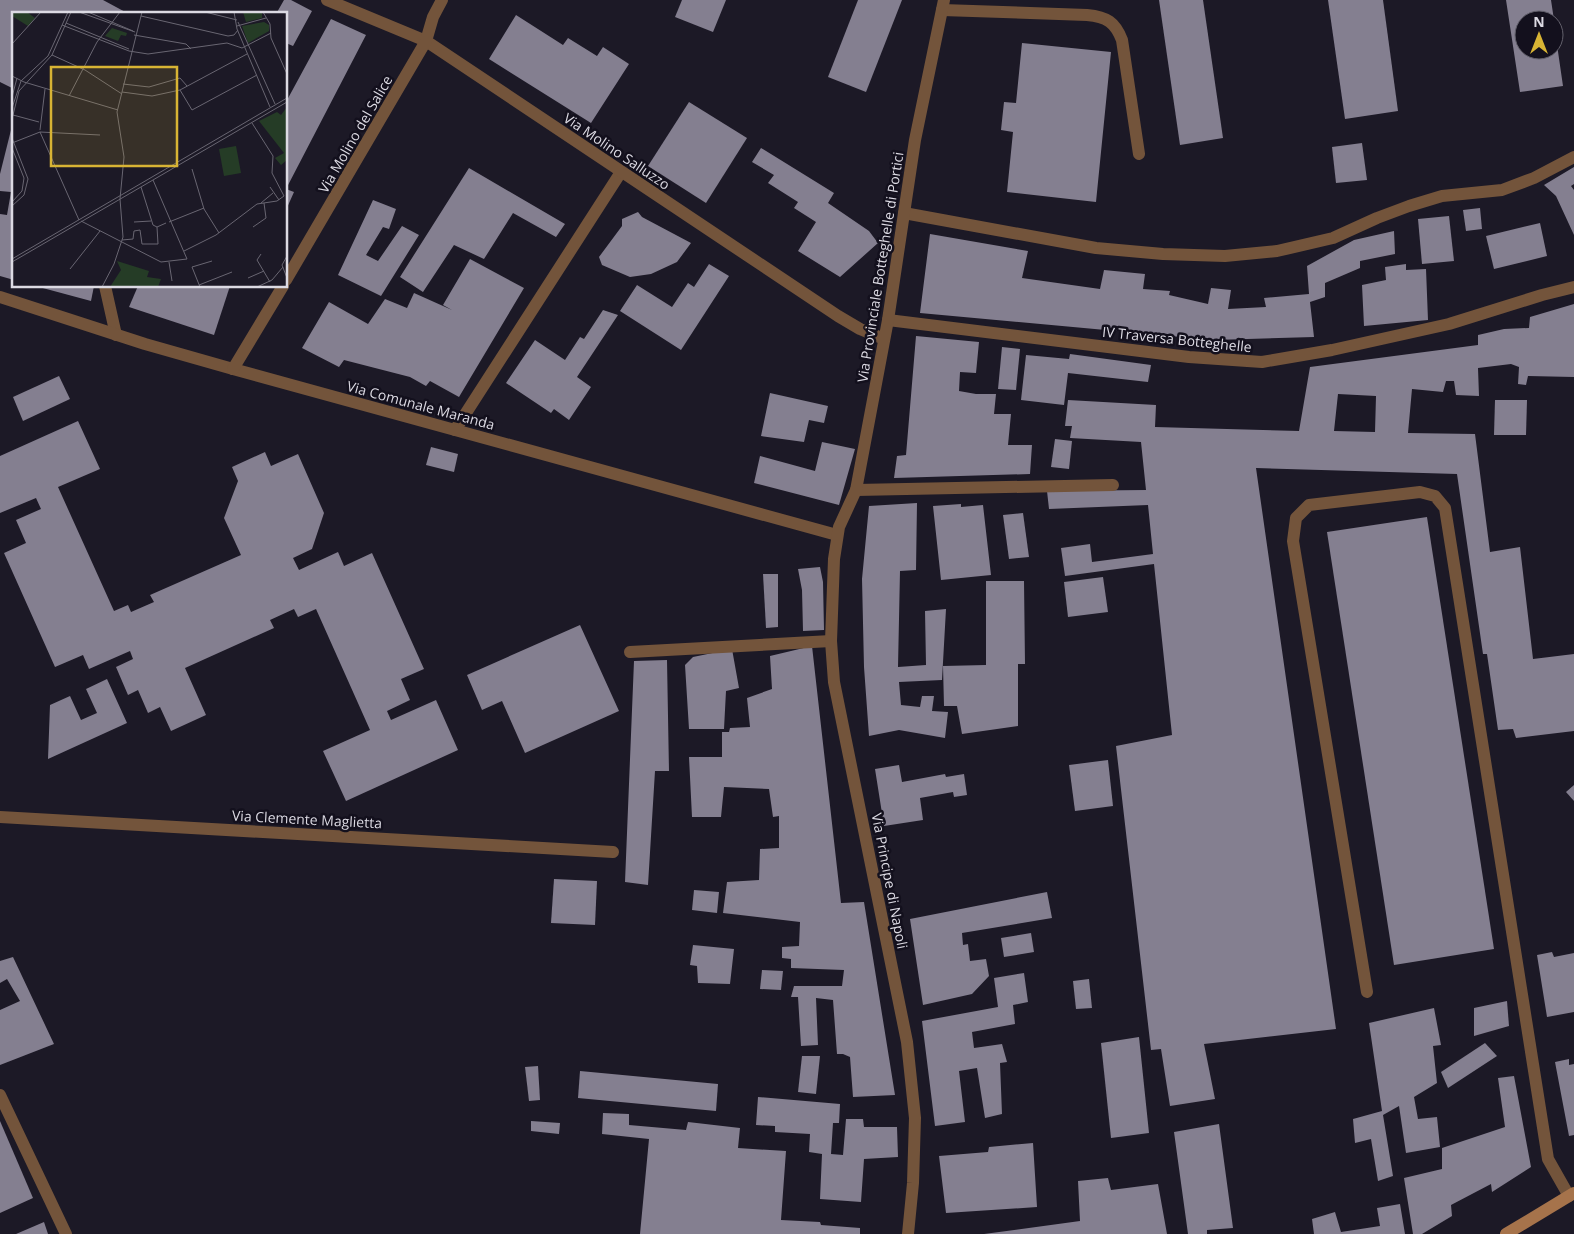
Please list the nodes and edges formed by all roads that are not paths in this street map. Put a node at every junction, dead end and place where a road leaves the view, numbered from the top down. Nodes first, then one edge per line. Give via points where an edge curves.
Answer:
1 (327, 0) edge
2 (442, 0) edge
3 (943, 5) edge
4 (426, 42) junction
5 (1139, 154) dead end
6 (1574, 157) edge
7 (621, 172) junction
8 (904, 213) junction
9 (288, 277) edge
10 (1574, 287) edge
11 (105, 288) edge
12 (281, 288) edge
13 (0, 297) edge
14 (888, 320) junction
15 (116, 335) junction
16 (884, 339) junction
17 (233, 369) junction
18 (455, 430) junction
19 (1114, 485) dead end
20 (856, 490) junction
21 (836, 535) junction
22 (831, 641) junction
23 (630, 652) dead end
24 (0, 817) edge
25 (613, 852) dead end
26 (1367, 992) dead end
27 (0, 1095) edge
28 (1571, 1195) edge
29 (66, 1234) edge
30 (908, 1234) edge
31 (1506, 1234) edge

1 - 4 street, Via Molino Salluzzo
2 - 4 street, Via Molino del Salice
3 - 5 street via 1101,16 1110,21 1122,40
3 - 8 street, Via Provinciale Botteghelle di Portici via 915,140
4 - 7 street, Via Molino Salluzzo
4 - 9 street, Via Molino del Salice
6 - 8 street via 1502,190 1442,196 1385,215 1333,238 1277,251 1225,256 1096,248
7 - 16 street, Via Molino Salluzzo via 838,316
7 - 18 street
8 - 14 street, Via Provinciale Botteghelle di Portici
10 - 14 street, IV Traversa Botteghelle via 1449,324 1262,362 1188,357
11 - 15 street
12 - 17 street
13 - 15 street, Via Comunale Maranda
14 - 16 street, Via Provinciale Botteghelle di Portici
15 - 17 street, Via Comunale Maranda
16 - 20 street, Via Provinciale Botteghelle di Portici
17 - 18 street, Via Comunale Maranda
18 - 21 street, Via Comunale Maranda
19 - 20 street
20 - 21 street, Via Provinciale Botteghelle di Portici
21 - 22 street, Via Principe di Napoli
22 - 23 street
22 - 30 street, Via Principe di Napoli via 834,682 907,1042 915,1118
24 - 25 street, Via Clemente Maglietta
26 - 28 street via 1293,541 1296,518 1309,505 1420,492 1435,496 1445,508 1548,1159
27 - 29 street
28 - 31 street

